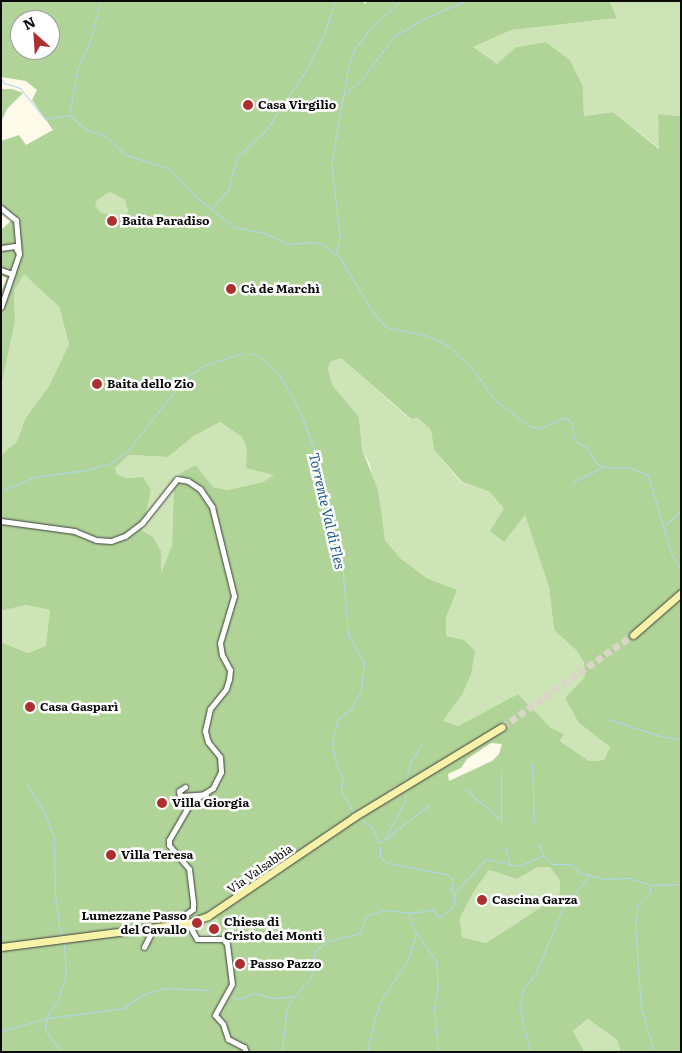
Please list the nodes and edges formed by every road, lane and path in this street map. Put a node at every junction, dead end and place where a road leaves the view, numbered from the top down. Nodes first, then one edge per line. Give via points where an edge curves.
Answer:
1 (1, 208) edge
2 (1, 248) edge
3 (19, 254) junction
4 (1, 270) edge
5 (12, 274) junction
6 (1, 307) edge
7 (1, 521) edge
8 (681, 593) edge
9 (634, 633) tunnel mouth
10 (502, 727) tunnel mouth
11 (185, 787) dead end
12 (206, 794) junction
13 (188, 923) junction
14 (171, 925) junction
15 (150, 935) dead end
16 (1, 947) edge
17 (144, 947) dead end
18 (246, 1052) edge

1 - 3 street via 16,220
2 - 3 street via 15,246
3 - 5 street
4 - 5 street
5 - 6 street
7 - 12 street via 74,531 96,540 111,541 125,536 142,523 177,479 188,481 208,499 234,596 221,638 222,655 230,670 229,679 226,690 210,709 205,731 208,742 220,757 221,772
8 - 9 main road
10 - 13 main road, Via Valsabbia via 354,818 236,900
11 - 12 street via 179,791 180,796
12 - 14 street via 191,802 169,840 168,845 189,869 193,904 193,909
13 - 14 main road, Via Valsabbia
13 - 18 street via 197,939 223,939 227,944 232,984 215,1015 223,1024 228,1039
14 - 16 main road, Via Valsabbia
15 - 17 street

